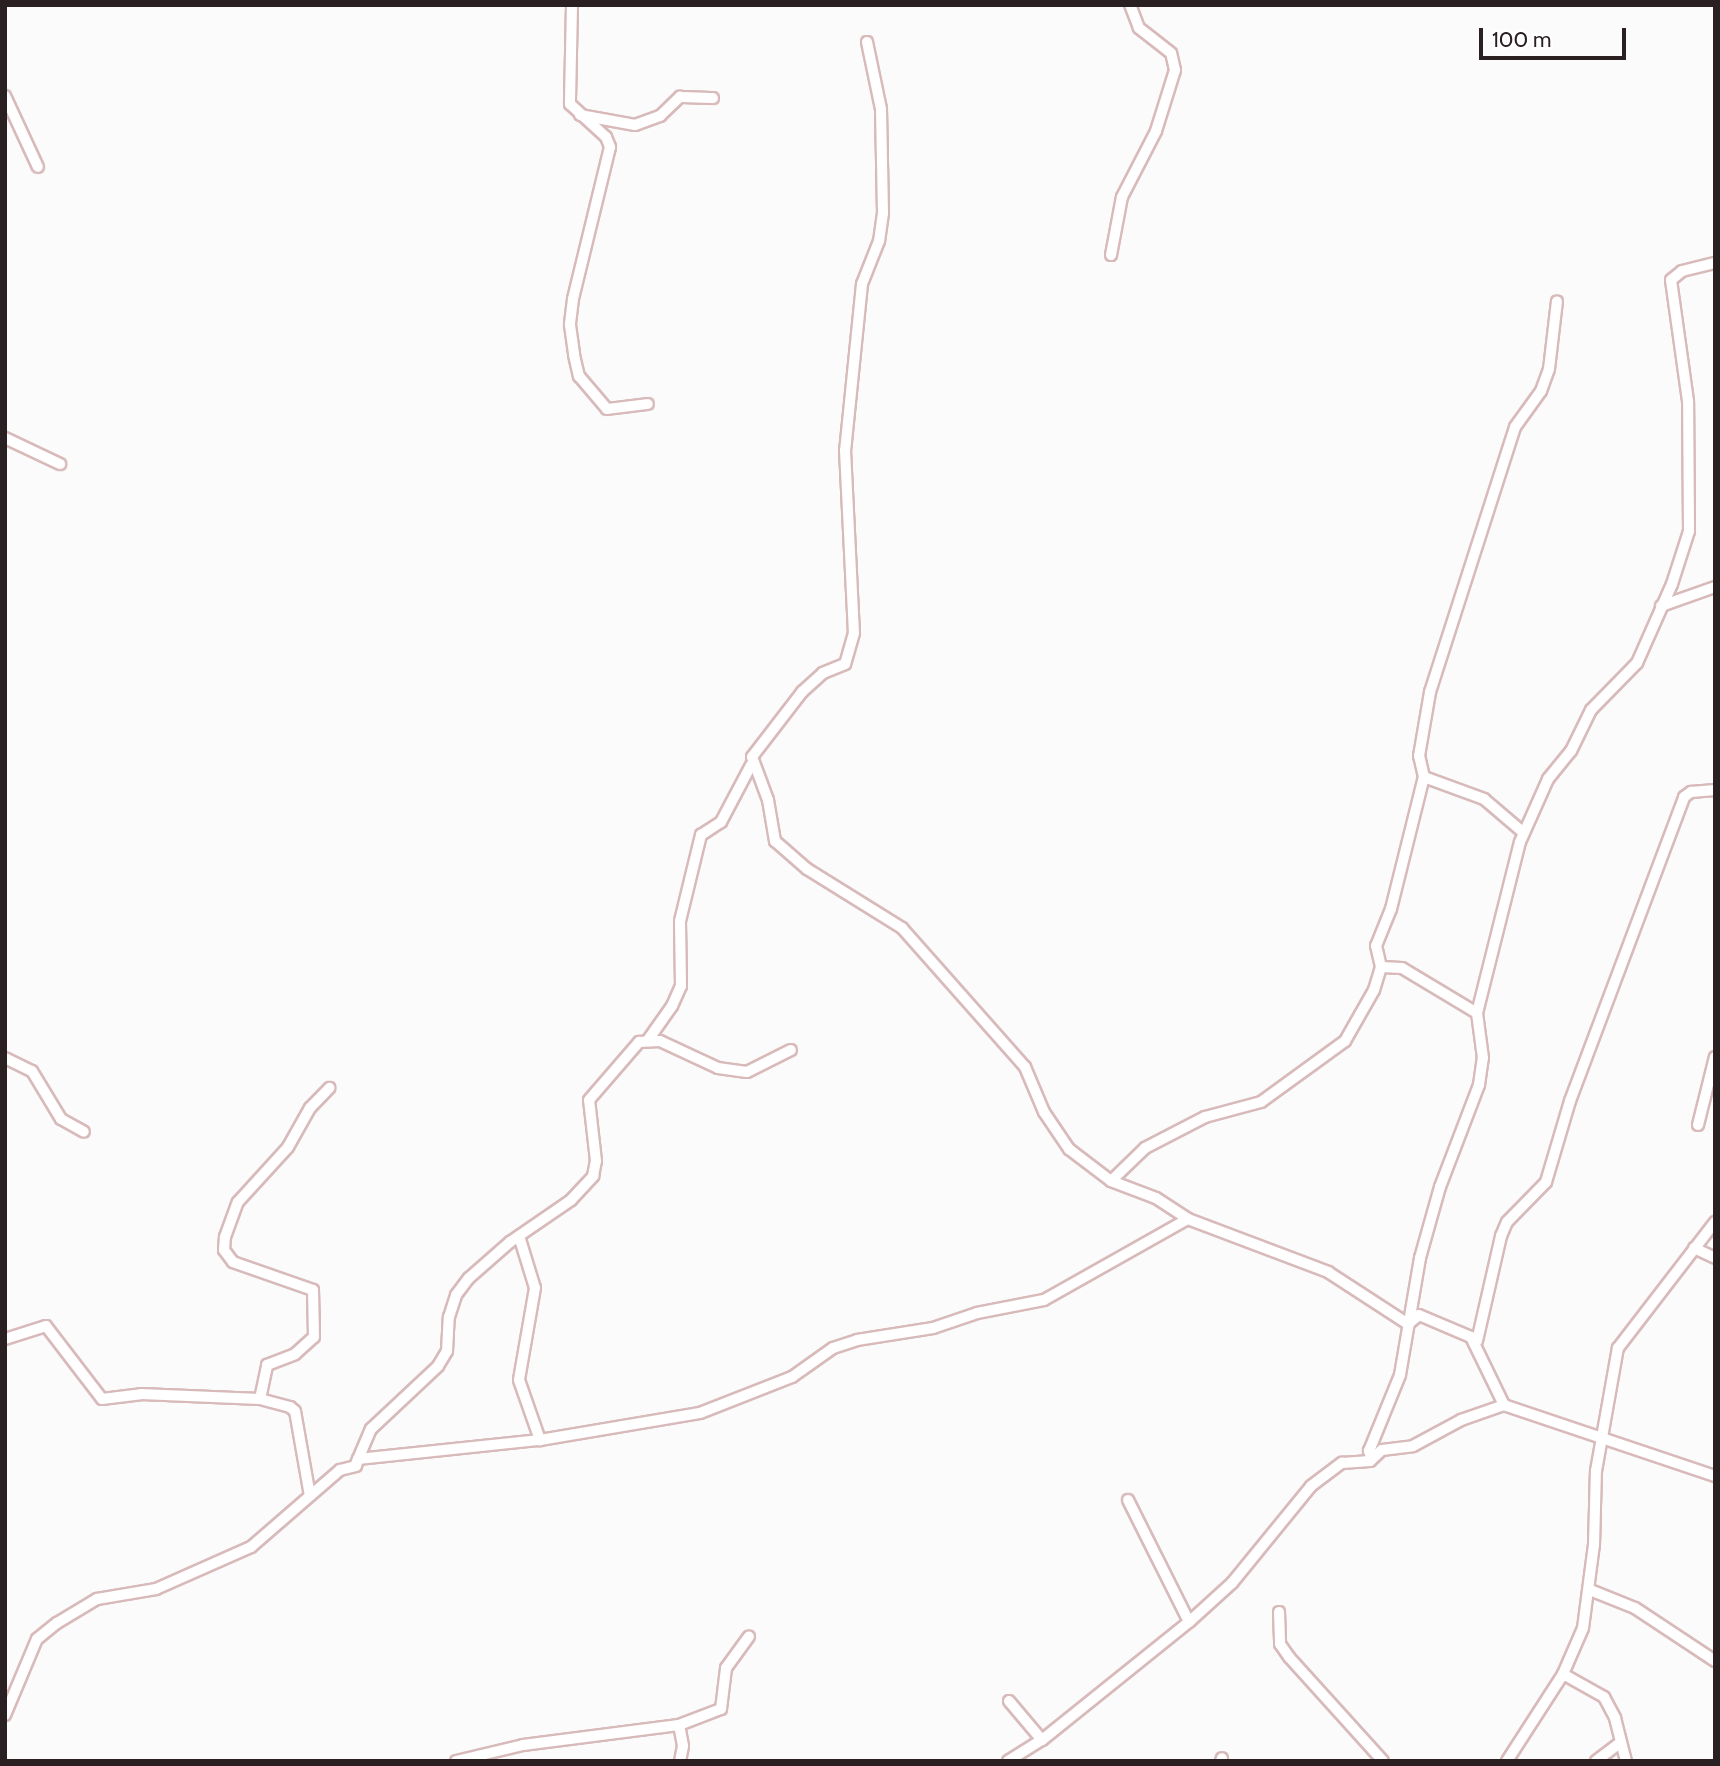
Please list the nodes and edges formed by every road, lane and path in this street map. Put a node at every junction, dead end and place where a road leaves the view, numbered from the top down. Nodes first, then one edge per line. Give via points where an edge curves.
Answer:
1 (572, 5) edge
2 (1130, 5) edge
3 (867, 41) dead end
4 (5, 96) edge
5 (713, 98) dead end
6 (580, 115) junction
7 (38, 167) dead end
8 (1111, 255) dead end
9 (1715, 263) edge
10 (1557, 301) dead end
11 (648, 404) dead end
12 (5, 438) edge
13 (60, 464) dead end
14 (1715, 587) edge
15 (1661, 606) junction
16 (751, 765) junction
17 (1424, 777) junction
18 (1715, 790) edge
19 (1524, 833) junction
20 (1381, 967) junction
21 (1477, 1013) junction
22 (648, 1040) junction
23 (791, 1050) dead end
24 (1715, 1057) edge
25 (5, 1058) edge
26 (329, 1088) dead end
27 (1698, 1125) dead end
28 (84, 1132) dead end
29 (1111, 1181) junction
30 (1188, 1219) junction
31 (1715, 1222) edge
32 (519, 1236) junction
33 (1694, 1248) junction
34 (1715, 1258) edge
35 (1408, 1324) junction
36 (5, 1339) edge
37 (1476, 1341) junction
38 (260, 1399) junction
39 (1504, 1405) junction
40 (540, 1440) junction
41 (1600, 1441) junction
42 (1372, 1459) junction
43 (356, 1466) junction
44 (1715, 1476) edge
45 (310, 1496) junction
46 (1128, 1500) dead end
47 (1590, 1590) junction
48 (1279, 1612) dead end
49 (1189, 1622) junction
50 (749, 1636) dead end
51 (1715, 1661) edge
52 (1563, 1674) junction
53 (1009, 1701) dead end
54 (5, 1714) edge
55 (679, 1725) junction
56 (1042, 1740) junction
57 (1621, 1742) junction
58 (1511, 1757) edge
59 (456, 1761) edge
60 (680, 1761) edge
61 (1008, 1761) edge
62 (1383, 1761) edge
63 (1525, 1761) edge
64 (1596, 1761) edge
65 (1626, 1761) edge

1 - 6 street via 569,96
2 - 8 street via 1139,28 1171,53 1175,70 1156,131 1122,197
3 - 16 street via 881,109 883,213 879,241 862,284 845,450 854,634 845,664 823,673 802,692 754,753
4 - 7 street
5 - 6 street via 680,97 660,116 635,125
6 - 11 street via 610,147 573,299 574,355 579,376 607,409
9 - 15 street via 1682,271 1671,280 1688,401 1689,531
10 - 17 street via 1549,369 1541,391 1517,420 1430,692 1419,756
12 - 13 street
14 - 15 street
15 - 19 street via 1637,663 1591,710 1571,751 1548,779
16 - 22 street via 722,821 701,835 680,921 681,986
16 - 29 street via 768,800 775,841 902,928 1026,1067 1044,1112 1069,1149
17 - 19 street via 1484,799
17 - 20 street via 1391,909 1376,946
18 - 37 street via 1684,797 1570,1101 1546,1182 1504,1229
19 - 21 street via 1504,894
20 - 21 street via 1402,968
20 - 29 street via 1374,990 1345,1041 1261,1102 1205,1117 1145,1148
21 - 35 street via 1483,1058 1479,1085 1440,1187
22 - 23 street via 675,1046 718,1068 747,1072
22 - 32 street via 639,1042 589,1100 597,1161 593,1175 570,1200
24 - 27 street
25 - 28 street via 32,1071 61,1119
26 - 38 street via 310,1108 288,1147 238,1202 225,1237 224,1250 233,1262 313,1290 314,1337 287,1359 267,1365
29 - 30 street via 1156,1198
30 - 35 street via 1328,1272
30 - 40 street via 1044,1300 977,1313 933,1328 857,1340 833,1349 792,1377 699,1413
31 - 33 street
32 - 40 street via 535,1288 519,1380
32 - 43 street via 456,1295 447,1351 438,1366 370,1429
33 - 34 street
33 - 41 street via 1618,1348
35 - 37 street via 1419,1315
35 - 42 street via 1400,1375 1369,1451
36 - 38 street via 46,1326 102,1399 141,1394
37 - 39 street
38 - 45 street via 295,1411
39 - 41 street
39 - 42 street via 1451,1425 1413,1446 1382,1450
40 - 43 street via 358,1459
41 - 44 street
41 - 47 street
42 - 49 street via 1342,1464 1311,1486 1232,1583
43 - 45 street via 340,1470
45 - 54 street via 267,1536 225,1560 156,1589 97,1599 57,1623 37,1639
46 - 49 street
47 - 51 street via 1635,1608
47 - 52 street via 1583,1628
48 - 62 street via 1280,1644 1289,1657
49 - 56 street
50 - 55 street via 726,1668 723,1708
52 - 57 street via 1604,1697
52 - 58 street
53 - 56 street
55 - 59 street via 523,1745
55 - 60 street
56 - 61 street
57 - 64 street
57 - 65 street
58 - 63 street

